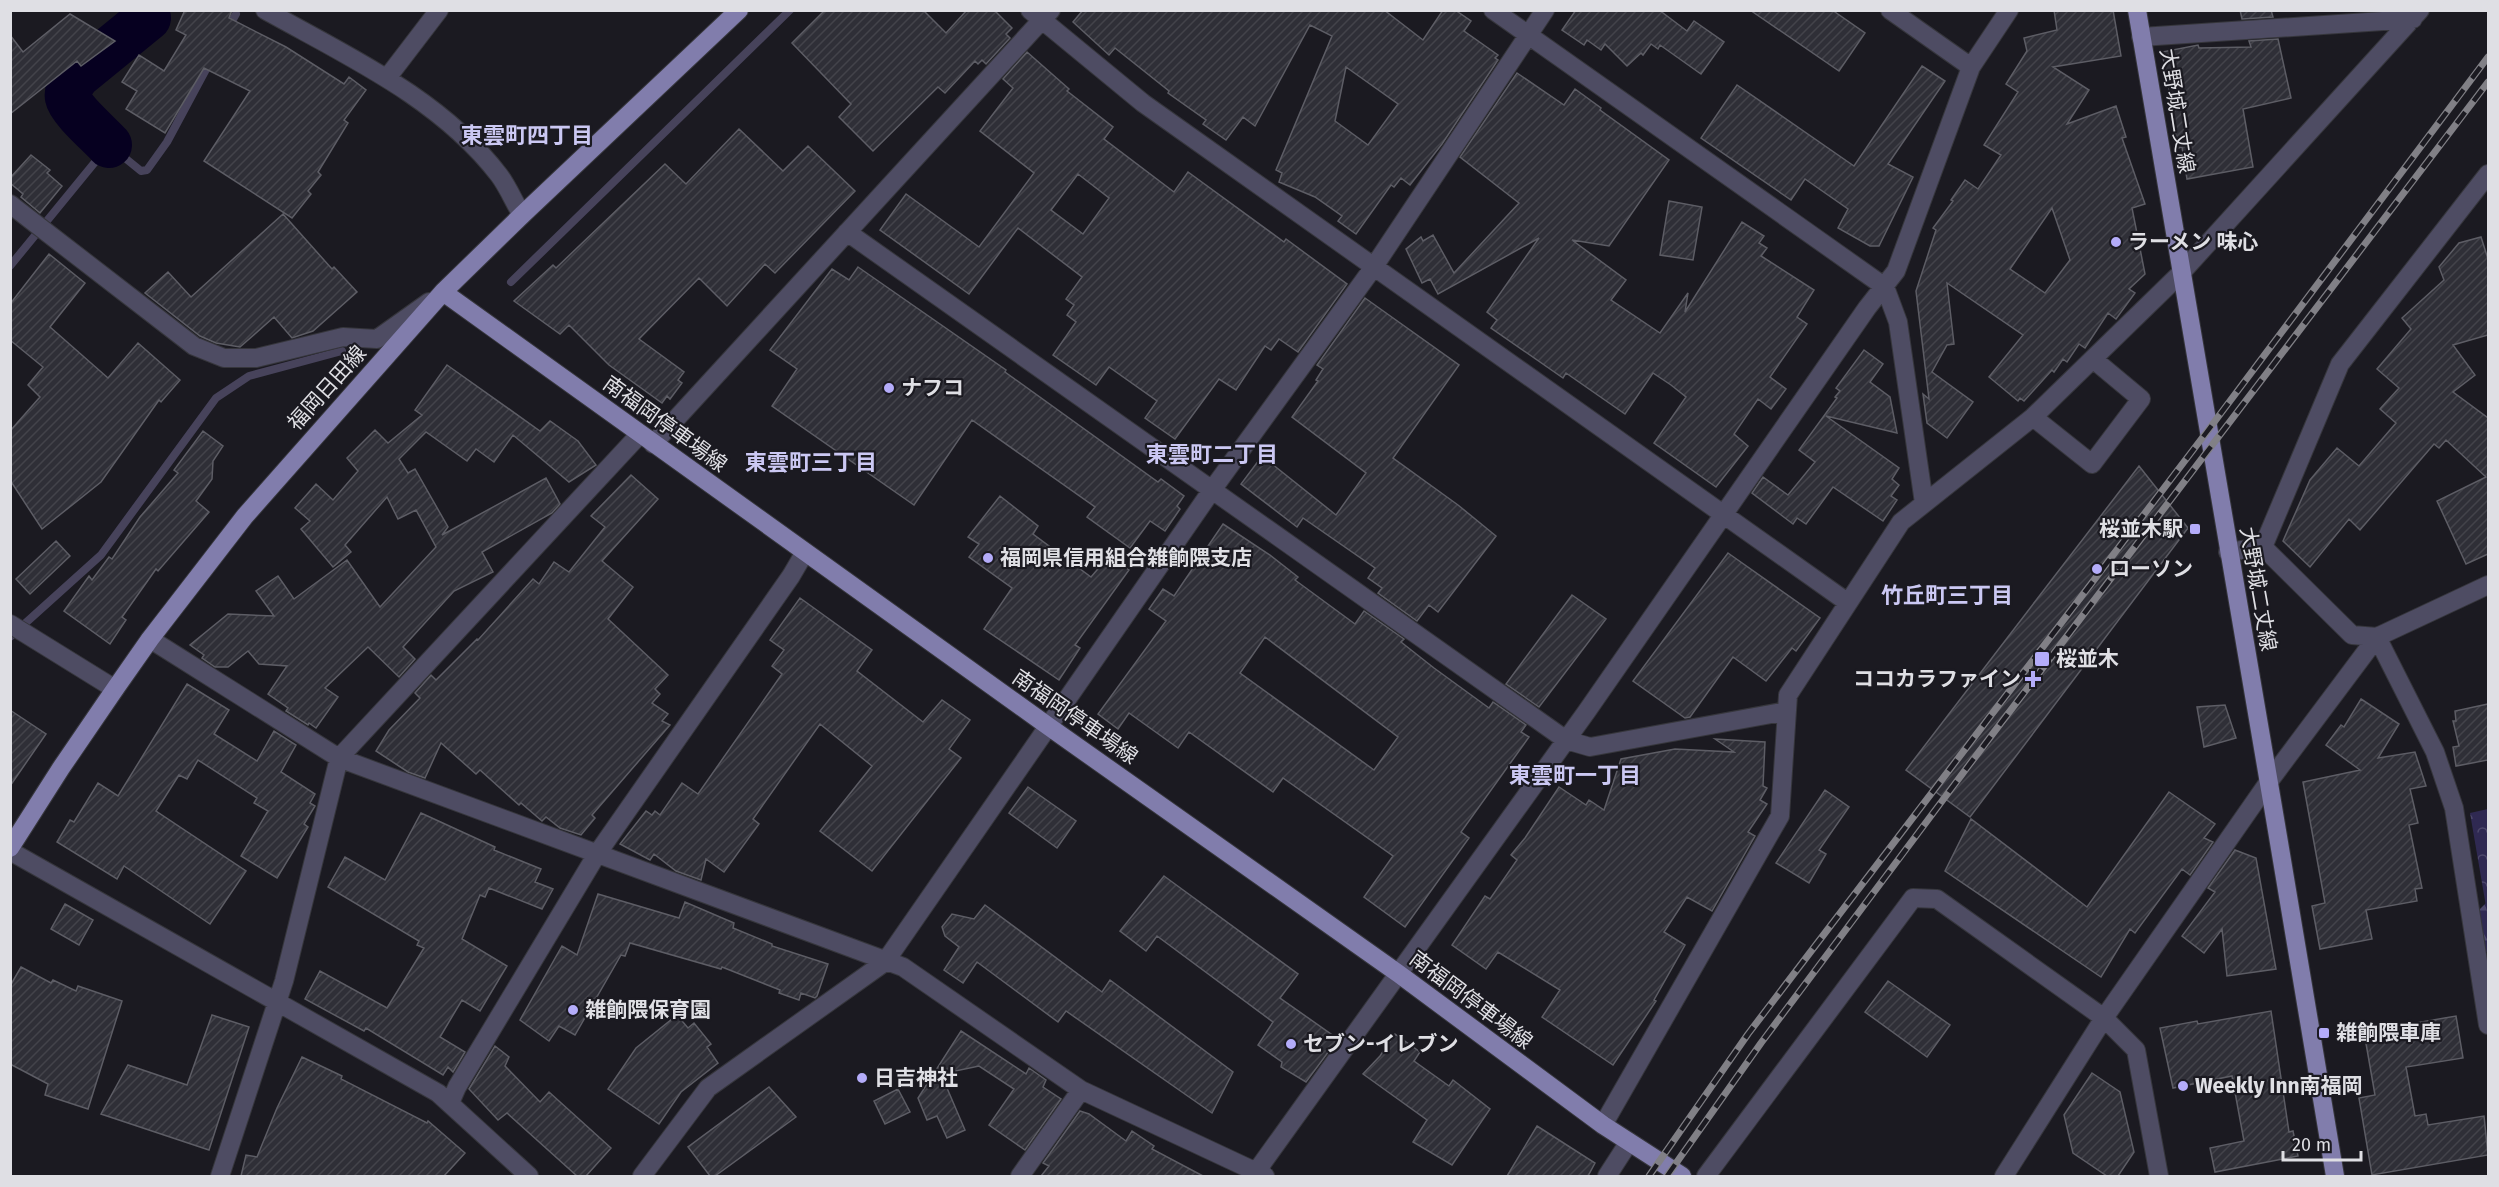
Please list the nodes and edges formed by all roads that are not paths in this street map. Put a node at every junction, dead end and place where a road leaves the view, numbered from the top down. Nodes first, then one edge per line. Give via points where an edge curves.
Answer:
1 (265, 10) edge
2 (439, 10) edge
3 (739, 10) edge
4 (1493, 10) edge
5 (1545, 10) edge
6 (1890, 10) edge
7 (2009, 10) edge
8 (2137, 10) edge
9 (1041, 14) edge
10 (2417, 15) edge
11 (1528, 34) junction
12 (2141, 37) junction
13 (1971, 67) junction
14 (387, 78) junction
15 (2488, 179) edge
16 (10, 204) edge
17 (522, 215) junction
18 (847, 232) junction
19 (1373, 268) junction
20 (2181, 273) junction
21 (1885, 287) junction
22 (443, 292) junction
23 (2093, 358) junction
24 (2033, 417) junction
25 (646, 439) junction
26 (1212, 490) junction
27 (1924, 503) junction
28 (1722, 516) junction
29 (2263, 547) junction
30 (806, 552) junction
31 (2228, 552) junction
32 (2488, 585) edge
33 (1847, 602) junction
34 (10, 624) edge
35 (2377, 637) junction
36 (150, 639) junction
37 (115, 689) junction
38 (1787, 711) junction
39 (1048, 726) junction
40 (1566, 740) junction
41 (339, 758) junction
42 (2270, 780) junction
43 (10, 849) edge
44 (597, 854) junction
45 (885, 962) junction
46 (1399, 974) junction
47 (277, 1000) junction
48 (2104, 1018) junction
49 (2488, 1025) edge
50 (1081, 1090) junction
51 (450, 1103) junction
52 (1603, 1125) junction
53 (1629, 1142) junction
54 (1258, 1175) edge
55 (220, 1176) edge
56 (529, 1176) edge
57 (642, 1176) edge
58 (1020, 1176) edge
59 (1606, 1176) edge
60 (1682, 1176) edge
61 (1706, 1176) edge
62 (2004, 1176) edge
63 (2159, 1176) edge
64 (2335, 1176) edge

1 - 14 street
2 - 14 street
3 - 17 main road, 福岡日田線
4 - 11 street
5 - 11 street
6 - 13 street
7 - 13 street
8 - 12 main road, 大野城二丈線
9 - 18 street
9 - 19 street via 1143,103
10 - 12 street
10 - 20 street
11 - 19 street
11 - 21 street
12 - 20 main road, 大野城二丈線
13 - 21 street via 1896,271
14 - 17 street via 458,131 499,176
15 - 29 street via 2340,364
16 - 22 street via 194,346 224,358 256,358 343,337 377,339
17 - 22 main road, 福岡日田線
18 - 25 street
18 - 26 street
19 - 26 street
19 - 28 street
20 - 23 street
20 - 31 main road, 大野城二丈線
21 - 27 street via 1898,322
21 - 28 street
22 - 25 main road, 南福岡停車場線
22 - 36 main road, 福岡日田線 via 245,516
23 - 24 street
23 - 24 street via 2141,399 2092,464
24 - 27 street
25 - 30 main road, 南福岡停車場線
25 - 41 street
26 - 39 street
26 - 40 street
27 - 33 street via 1900,522
28 - 33 street
28 - 40 street
29 - 31 street
29 - 35 street via 2352,635
30 - 39 main road, 南福岡停車場線
30 - 44 street
31 - 42 main road, 大野城二丈線
32 - 35 street
33 - 38 street via 1788,695
34 - 37 street
35 - 42 street
35 - 49 street via 2435,752 2454,808
36 - 37 main road, 福岡日田線
36 - 41 street
37 - 43 main road, 福岡日田線
38 - 40 street via 1590,747
38 - 52 street via 1780,816
39 - 45 street
39 - 46 main road, 南福岡停車場線
40 - 46 street
41 - 44 street
41 - 47 street
42 - 48 street
42 - 64 main road, 大野城二丈線
43 - 47 street
44 - 45 street
44 - 51 street
45 - 50 street via 903,967
45 - 57 street via 708,1088
46 - 52 main road, 南福岡停車場線
46 - 54 street
47 - 51 street
47 - 55 street
48 - 61 street via 1937,899 1913,898
48 - 62 street
48 - 63 street via 2136,1050
50 - 54 street
50 - 58 street
51 - 56 street
52 - 53 main road, 南福岡停車場線
53 - 59 street
53 - 60 main road, 南福岡停車場線

